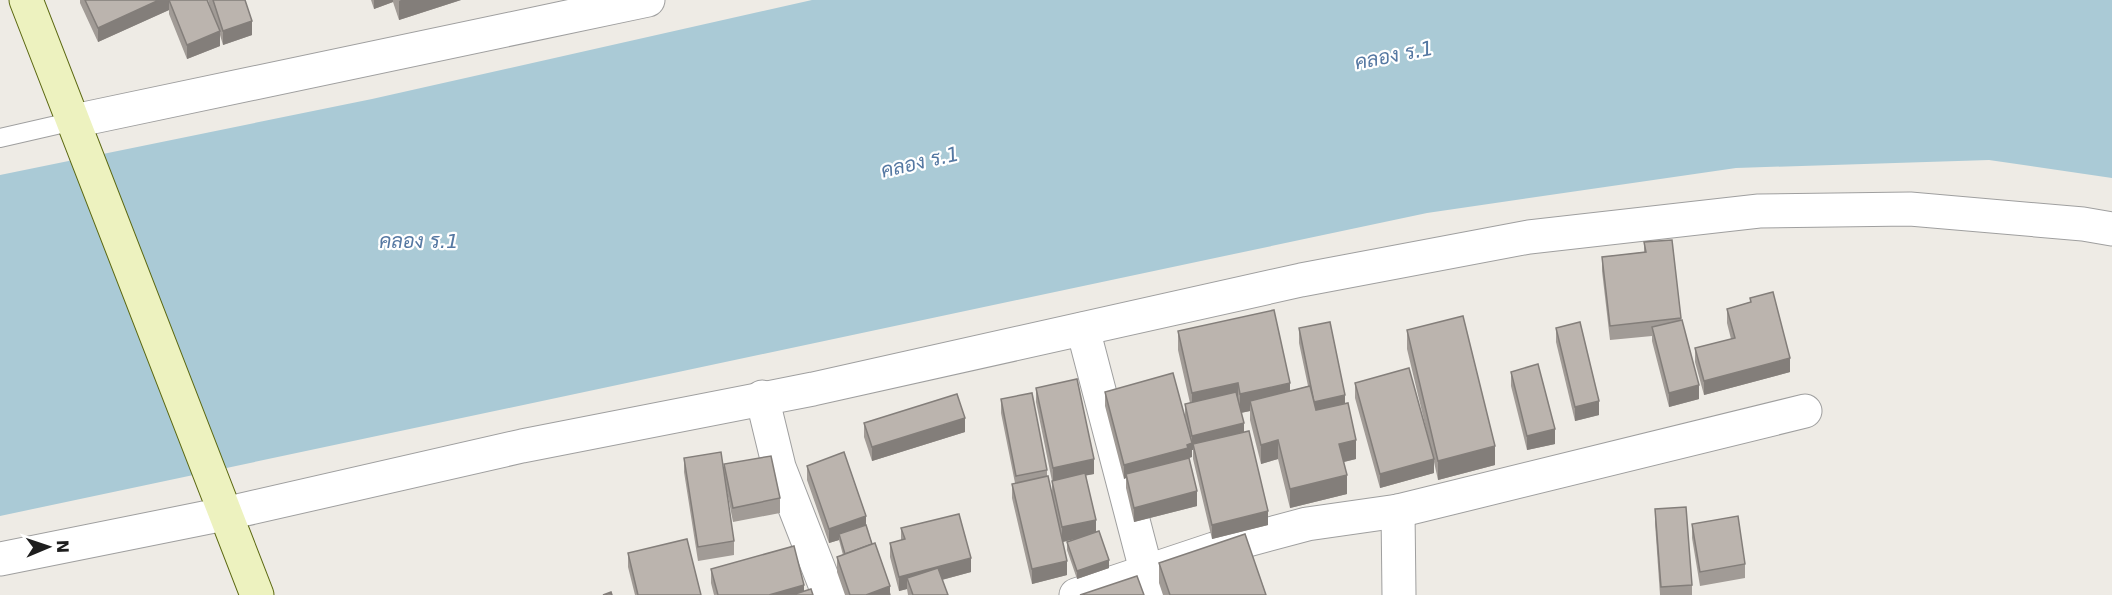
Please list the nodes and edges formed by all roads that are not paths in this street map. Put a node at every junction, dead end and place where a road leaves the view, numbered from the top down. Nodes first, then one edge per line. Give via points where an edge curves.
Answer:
1 (26, 0) edge
2 (648, 0) edge
3 (77, 128) junction
4 (0, 138) edge
5 (2112, 229) edge
6 (1083, 328) junction
7 (762, 397) junction
8 (1805, 411) dead end
9 (1398, 511) junction
10 (224, 514) junction
11 (0, 559) edge
12 (1151, 583) edge
13 (257, 595) edge
14 (829, 595) edge
15 (1076, 595) edge
16 (1399, 595) edge

1 - 3 street
2 - 3 street
3 - 4 lane
3 - 10 street
5 - 6 street via 1911,209 1759,211 1529,237 1301,280
6 - 7 street
6 - 12 street
7 - 10 street
7 - 14 street via 779,467
8 - 9 street
9 - 12 street via 1307,524
9 - 16 street
10 - 11 street
10 - 13 street
12 - 15 street

